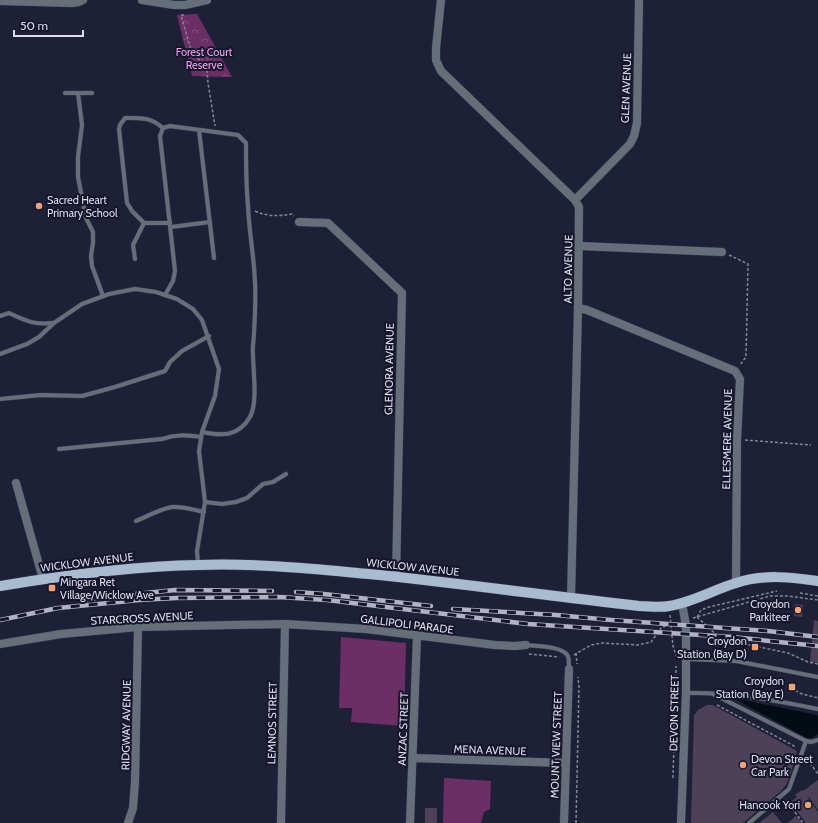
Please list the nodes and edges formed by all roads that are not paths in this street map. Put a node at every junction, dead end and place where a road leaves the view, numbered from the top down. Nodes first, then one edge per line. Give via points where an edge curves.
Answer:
1 (83, 0) edge
2 (142, 0) edge
3 (207, 0) edge
4 (441, 0) edge
5 (639, 0) edge
6 (0, 1) edge
7 (65, 93) dead end
8 (78, 93) junction
9 (92, 93) dead end
10 (164, 128) junction
11 (199, 130) junction
12 (575, 200) junction
13 (210, 222) junction
14 (299, 222) road end
15 (144, 223) junction
16 (170, 225) junction
17 (579, 246) junction
18 (722, 252) road end
19 (214, 258) dead end
20 (135, 259) dead end
21 (165, 295) junction
22 (103, 296) junction
23 (578, 308) junction
24 (0, 316) edge
25 (54, 323) junction
26 (209, 336) junction
27 (0, 354) edge
28 (0, 399) edge
29 (202, 432) junction
30 (201, 437) junction
31 (59, 449) dead end
32 (286, 474) dead end
33 (16, 483) dead end
34 (204, 502) junction
35 (204, 512) junction
36 (136, 521) dead end
37 (198, 564) junction
38 (396, 577) junction
39 (43, 579) junction
40 (818, 581) edge
41 (736, 582) junction
42 (0, 586) edge
43 (571, 598) junction
44 (682, 603) junction
45 (285, 624) junction
46 (138, 627) junction
47 (417, 636) junction
48 (0, 644) edge
49 (522, 645) joint
50 (686, 659) junction
51 (574, 667) joint
52 (818, 677) edge
53 (686, 693) junction
54 (710, 693) junction
55 (818, 709) edge
56 (818, 740) edge
57 (806, 741) junction
58 (414, 758) junction
59 (565, 763) junction
60 (128, 823) edge
61 (281, 823) edge
62 (410, 823) edge
63 (564, 823) edge
64 (681, 823) edge
65 (749, 823) edge

1 - 6 street via 72,3
2 - 3 street via 185,5
4 - 12 street via 436,48 436,60 441,71
5 - 12 street, GLEN AVENUE via 637,123 634,136 630,144
7 - 8 lane
8 - 9 lane
8 - 22 lane via 82,125 78,177 86,218 93,232 90,256 92,266
10 - 11 lane via 170,126
10 - 15 lane via 155,121 125,118 119,129 127,203
10 - 16 lane via 160,136
11 - 13 lane
11 - 29 lane via 238,135 246,143 248,208 255,284 252,353 255,373 251,416 245,424 228,434
12 - 17 street, ALTO AVENUE via 579,207
13 - 16 lane
13 - 19 lane
14 - 38 street, GLENORA AVENUE via 328,223 402,293
15 - 16 lane
15 - 20 lane via 133,245
16 - 21 lane via 175,271
17 - 18 street
17 - 23 street, ALTO AVENUE
21 - 22 lane via 135,289
21 - 26 lane via 194,309
22 - 25 lane via 82,304
23 - 41 street, ELLESMERE AVENUE via 735,371 740,379
23 - 43 street, ALTO AVENUE
24 - 25 lane via 9,313 40,324
25 - 27 lane via 27,344
26 - 28 lane via 182,351 170,362 165,371 115,387 82,396 41,395
26 - 29 lane via 219,369 215,396
29 - 30 lane
30 - 31 lane via 172,435 162,439
30 - 34 lane via 199,451
32 - 34 lane via 273,482 263,484 247,498 236,502
33 - 39 street
34 - 35 lane
35 - 36 lane via 173,507
35 - 37 lane via 197,551
37 - 38 main road, WICKLOW AVENUE via 298,567
37 - 39 main road, WICKLOW AVENUE via 106,570
38 - 43 main road, WICKLOW AVENUE
39 - 42 main road, WICKLOW AVENUE
40 - 41 main road, WICKLOW AVENUE via 785,576
41 - 44 main road, WICKLOW AVENUE
43 - 44 main road, WICKLOW AVENUE via 639,606 664,607
44 - 50 street, DEVON STREET
45 - 46 street, STARCROSS AVENUE
45 - 47 street, GALLIPOLI PARADE via 366,629
45 - 61 street, LEMNOS STREET
46 - 48 street, STARCROSS AVENUE via 61,634
46 - 60 street, RIDGWAY AVENUE via 135,782 133,808
47 - 49 street, GALLIPOLI PARADE via 495,645
47 - 58 street, ANZAC STREET
49 - 51 lane via 564,651
50 - 52 lane via 736,662
50 - 53 street, DEVON STREET
51 - 59 street, MOUNT VIEW STREET
53 - 54 lane
53 - 64 street, DEVON STREET
54 - 55 lane via 751,697
54 - 57 lane
56 - 57 lane
57 - 65 lane via 789,789
58 - 59 street, MENA AVENUE
58 - 62 street, ANZAC STREET
59 - 63 street, MOUNT VIEW STREET

